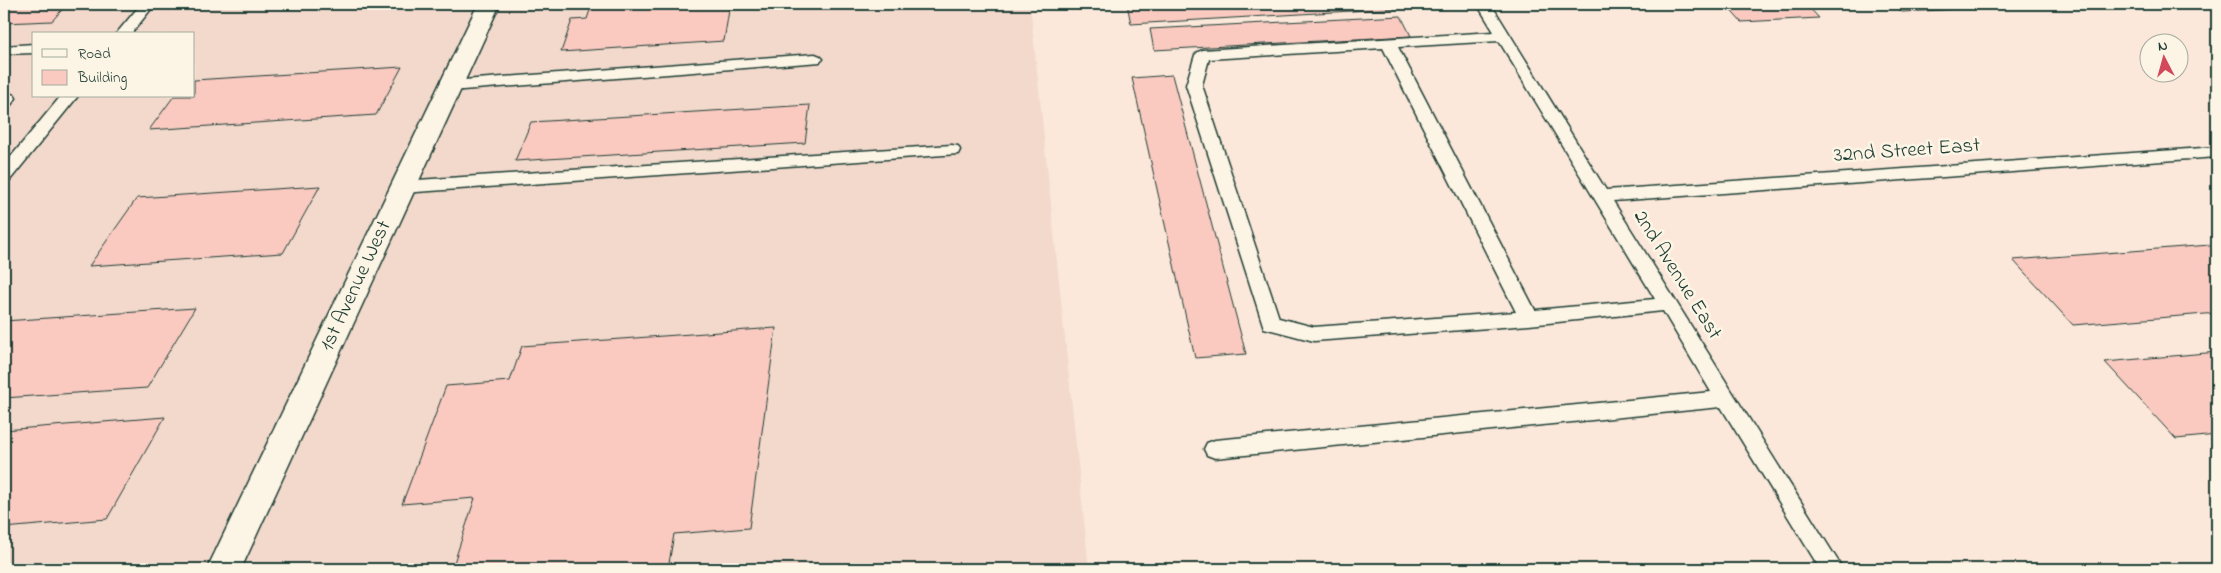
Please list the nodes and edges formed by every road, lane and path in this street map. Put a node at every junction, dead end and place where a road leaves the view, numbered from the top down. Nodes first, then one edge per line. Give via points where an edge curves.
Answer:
1 (148, 4) edge
2 (489, 4) edge
3 (1484, 4) edge
4 (125, 32) edge
5 (1505, 36) junction
6 (1388, 43) junction
7 (32, 48) edge
8 (4, 50) edge
9 (815, 58) dead end
10 (450, 86) junction
11 (68, 98) edge
12 (952, 150) dead end
13 (2217, 152) edge
14 (4, 176) edge
15 (402, 187) junction
16 (1601, 196) junction
17 (1669, 304) junction
18 (1528, 318) junction
19 (1727, 398) junction
20 (1215, 448) dead end
21 (224, 569) edge
22 (1832, 569) edge

1 - 4 lane
2 - 10 street, 1st Avenue West
3 - 5 lane, 2nd Avenue East
5 - 6 lane
5 - 16 lane, 2nd Avenue East
6 - 18 lane
6 - 18 lane via 1203,55 1194,85 1271,323 1314,334
7 - 8 lane
9 - 10 lane
10 - 15 street, 1st Avenue West
11 - 14 lane
12 - 15 lane
13 - 16 lane, 32nd Street East
15 - 21 street, 1st Avenue West
16 - 17 lane, 2nd Avenue East
17 - 18 lane
17 - 19 lane, 2nd Avenue East
19 - 20 lane
19 - 22 lane, 2nd Avenue East

